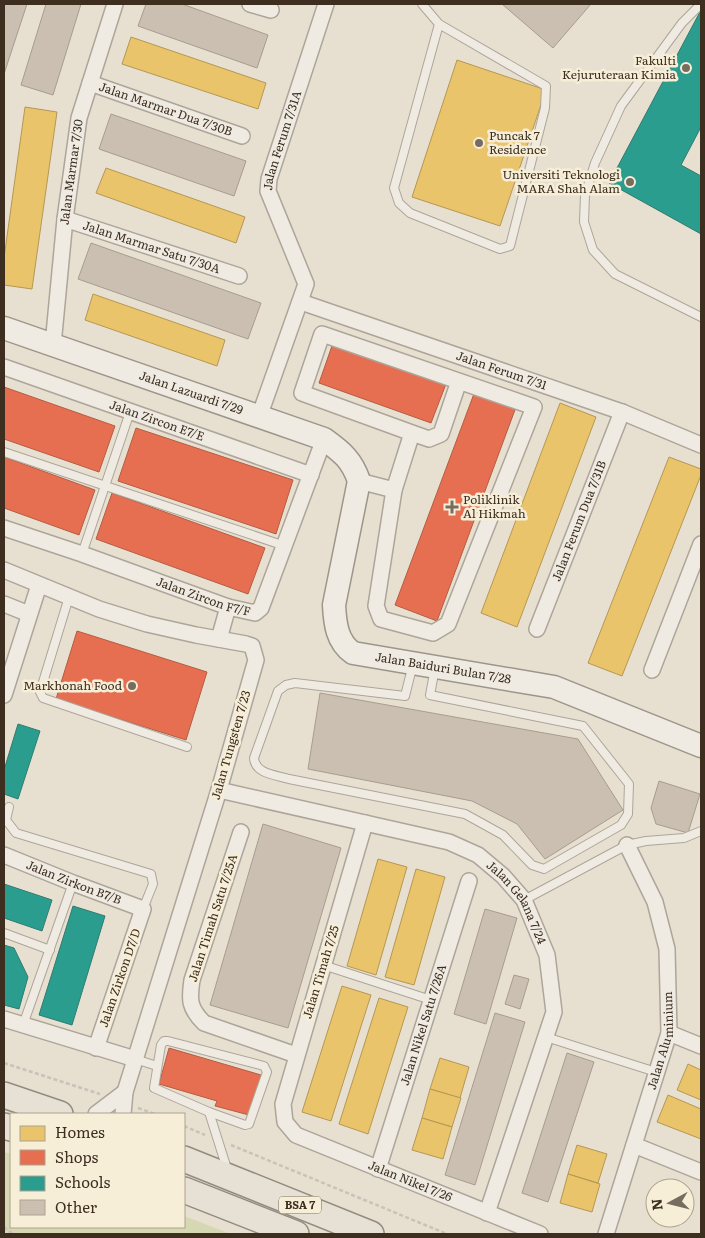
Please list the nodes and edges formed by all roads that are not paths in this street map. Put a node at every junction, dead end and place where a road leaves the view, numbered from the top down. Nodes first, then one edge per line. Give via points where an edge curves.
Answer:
1 (115, 4) edge
2 (250, 4) edge
3 (326, 4) edge
4 (422, 4) edge
5 (701, 4) edge
6 (271, 10) dead end
7 (439, 24) junction
8 (90, 84) junction
9 (242, 136) dead end
10 (64, 219) junction
11 (239, 276) dead end
12 (301, 302) junction
13 (701, 317) edge
14 (4, 328) edge
15 (53, 345) junction
16 (4, 367) edge
17 (459, 380) junction
18 (130, 412) junction
19 (622, 412) junction
20 (258, 416) junction
21 (412, 433) junction
22 (324, 439) junction
23 (701, 445) edge
24 (4, 452) edge
25 (311, 475) junction
26 (359, 481) junction
27 (105, 486) junction
28 (394, 490) junction
29 (4, 528) edge
30 (701, 544) edge
31 (285, 546) junction
32 (82, 554) junction
33 (4, 570) edge
34 (39, 584) junction
35 (69, 597) junction
36 (4, 604) edge
37 (228, 607) junction
38 (29, 614) junction
39 (537, 629) dead end
40 (219, 639) junction
41 (414, 662) junction
42 (436, 666) junction
43 (652, 670) dead end
44 (5, 687) edge
45 (701, 746) edge
46 (187, 748) dead end
47 (218, 790) junction
48 (9, 807) dead end
49 (365, 823) junction
50 (701, 831) edge
51 (241, 832) dead end
52 (627, 846) junction
53 (4, 855) edge
54 (469, 881) dead end
55 (73, 883) junction
56 (524, 900) junction
57 (143, 909) junction
58 (4, 934) edge
59 (50, 950) junction
60 (323, 965) junction
61 (431, 1000) junction
62 (4, 1019) edge
63 (23, 1025) junction
64 (668, 1033) junction
65 (546, 1037) junction
66 (701, 1046) edge
67 (96, 1048) junction
68 (296, 1055) junction
69 (135, 1059) junction
70 (157, 1066) junction
71 (656, 1072) junction
72 (4, 1095) edge
73 (122, 1102) edge
74 (209, 1112) junction
75 (57, 1113) edge
76 (98, 1113) edge
77 (285, 1122) joint
78 (634, 1145) junction
79 (185, 1159) edge
80 (378, 1169) junction
81 (701, 1172) edge
82 (229, 1176) junction
83 (185, 1190) edge
84 (487, 1213) junction
85 (296, 1234) edge
86 (372, 1234) edge
87 (540, 1234) edge
88 (606, 1234) edge

1 - 8 street, Jalan Marmar 7/30
2 - 6 street
3 - 12 street, Jalan Ferum 7/31A via 269,179 268,191 306,284
4 - 7 lane
5 - 13 lane via 682,23 621,106 595,163 585,195 584,222 593,250 615,274
7 - 7 lane via 394,188 399,203 410,213 500,249 510,246 545,108 546,86
8 - 9 street, Jalan Marmar Dua 7/30B
8 - 10 street, Jalan Marmar 7/30 via 79,118
10 - 11 street, Jalan Marmar Satu 7/30A
10 - 15 street, Jalan Marmar 7/30
12 - 19 street, Jalan Ferum 7/31
12 - 20 street, Jalan Ferum 7/31A
14 - 15 street, Jalan Lazuardi 7/29
15 - 20 street, Jalan Lazuardi 7/29
16 - 18 street, Jalan Zircon E7/E
17 - 21 street via 442,434 429,440
17 - 21 street via 322,334 302,394
17 - 28 street via 534,407 448,624 433,633 381,619 376,606
18 - 25 street, Jalan Zircon E7/E
18 - 27 lane
19 - 23 street, Jalan Ferum 7/31
19 - 39 street, Jalan Ferum Dua 7/31B
20 - 22 street, Jalan Lazuardi 7/29
21 - 28 street
22 - 25 street, Jalan Zircon F7/F
22 - 26 street, Jalan Lazuardi 7/29 via 349,460
24 - 27 lane
25 - 31 street, Jalan Zircon F7/F
26 - 28 street
26 - 41 street, Jalan Baiduri Bulan 7/28 via 334,605 335,622 341,640 353,653
27 - 31 lane
27 - 32 lane
29 - 32 street, Jalan Zircon F7/F
30 - 43 street
31 - 37 street, Jalan Zircon F7/F via 261,608 256,613
32 - 37 street, Jalan Zircon F7/F
33 - 34 street, Jalan Tungsten 7/23
34 - 35 street, Jalan Tungsten 7/23
34 - 38 street
35 - 40 street, Jalan Tungsten 7/23 via 147,624
35 - 46 lane via 40,692 43,698
36 - 38 street
37 - 40 street
38 - 44 street
40 - 47 street, Jalan Tungsten 7/23 via 252,646 256,660
41 - 42 street, Jalan Baiduri Bulan 7/28
41 - 42 lane via 405,696 295,683 286,685 278,691 254,758 257,767 289,779 465,814 503,835 532,865 544,869 621,825 628,814 629,784 583,726 430,695
42 - 45 street, Jalan Baiduri Bulan 7/28 via 554,687
47 - 49 street, Jalan Gelana 7/24
47 - 69 street, Jalan Tungsten 7/23
48 - 57 lane via 6,820 16,833 151,874 153,884
49 - 56 street, Jalan Gelana 7/24 via 449,842 478,855 504,876
49 - 60 street, Jalan Timah 7/25
50 - 52 lane via 684,838
51 - 68 street, Jalan Timah Satu 7/25A via 192,980 190,997 194,1013 204,1023
52 - 56 lane
52 - 64 street, Jalan Aluminium via 655,902 667,949
53 - 55 street, Jalan Zirkon B7/B
54 - 61 street, Jalan Nikel Satu 7/26A
55 - 57 street, Jalan Zirkon B7/B
55 - 59 lane
56 - 65 street, Jalan Gelana 7/24 via 547,955 554,1012
57 - 67 street, Jalan Zirkon D7/D
58 - 59 lane
59 - 63 lane
60 - 61 lane
60 - 68 street, Jalan Timah 7/25
61 - 80 street, Jalan Nikel Satu 7/26A
62 - 63 street
63 - 67 street
64 - 66 street
64 - 71 street, Jalan Aluminium
65 - 71 lane
65 - 84 street, Jalan Gelana 7/24
67 - 69 street
68 - 77 street, Jalan Timah 7/25 via 283,1104
69 - 70 lane
69 - 73 street, Jalan Tungsten 7/23
70 - 74 lane via 154,1088
70 - 74 lane via 161,1045 168,1040 266,1068 268,1072 249,1124
71 - 78 street, Jalan Aluminium
72 - 75 main road
73 - 76 street
74 - 82 lane
77 - 80 street, Jalan Nikel 7/26 via 296,1135
78 - 81 street
78 - 88 street, Jalan Aluminium
79 - 82 main road, BSA 7
80 - 84 street, Jalan Nikel 7/26
82 - 86 main road, BSA 7
83 - 85 main road, BSA 7
84 - 87 street, Jalan Nikel 7/26

